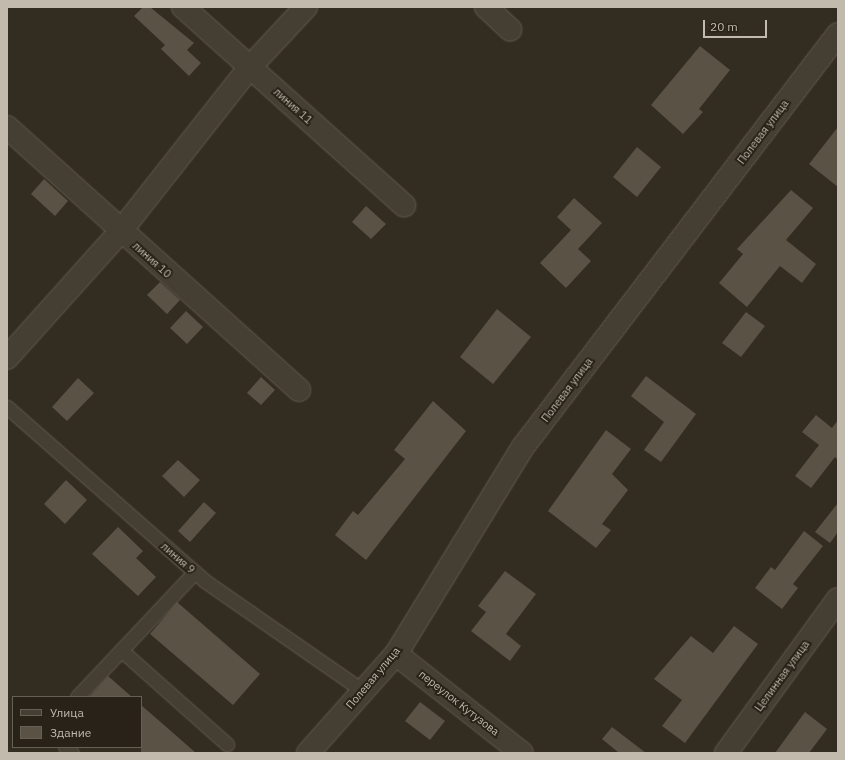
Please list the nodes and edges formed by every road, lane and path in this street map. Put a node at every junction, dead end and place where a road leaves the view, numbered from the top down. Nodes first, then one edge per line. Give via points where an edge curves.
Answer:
1 (183, 7) edge
2 (306, 7) edge
3 (486, 7) edge
4 (510, 29) dead end
5 (838, 34) edge
6 (250, 67) junction
7 (7, 127) edge
8 (404, 205) dead end
9 (120, 232) junction
10 (7, 358) edge
11 (299, 390) dead end
12 (7, 407) edge
13 (195, 572) junction
14 (838, 599) edge
15 (121, 650) junction
16 (396, 654) junction
17 (363, 691) junction
18 (78, 696) edge
19 (227, 744) dead end
20 (308, 753) edge
21 (522, 753) edge
22 (726, 753) edge

1 - 6 street, линия 11
2 - 6 street
3 - 4 street
5 - 16 street, Полевая улица via 523,447
6 - 8 street, линия 11
6 - 9 street
7 - 9 street, линия 10
9 - 10 street
9 - 11 street, линия 10
12 - 13 lane, линия 9
13 - 15 lane
13 - 17 lane, линия 9
14 - 22 street, Целинная улица
15 - 18 lane
15 - 19 lane
16 - 17 street, Полевая улица
16 - 21 street, переулок Кутузова
17 - 20 street, Полевая улица

